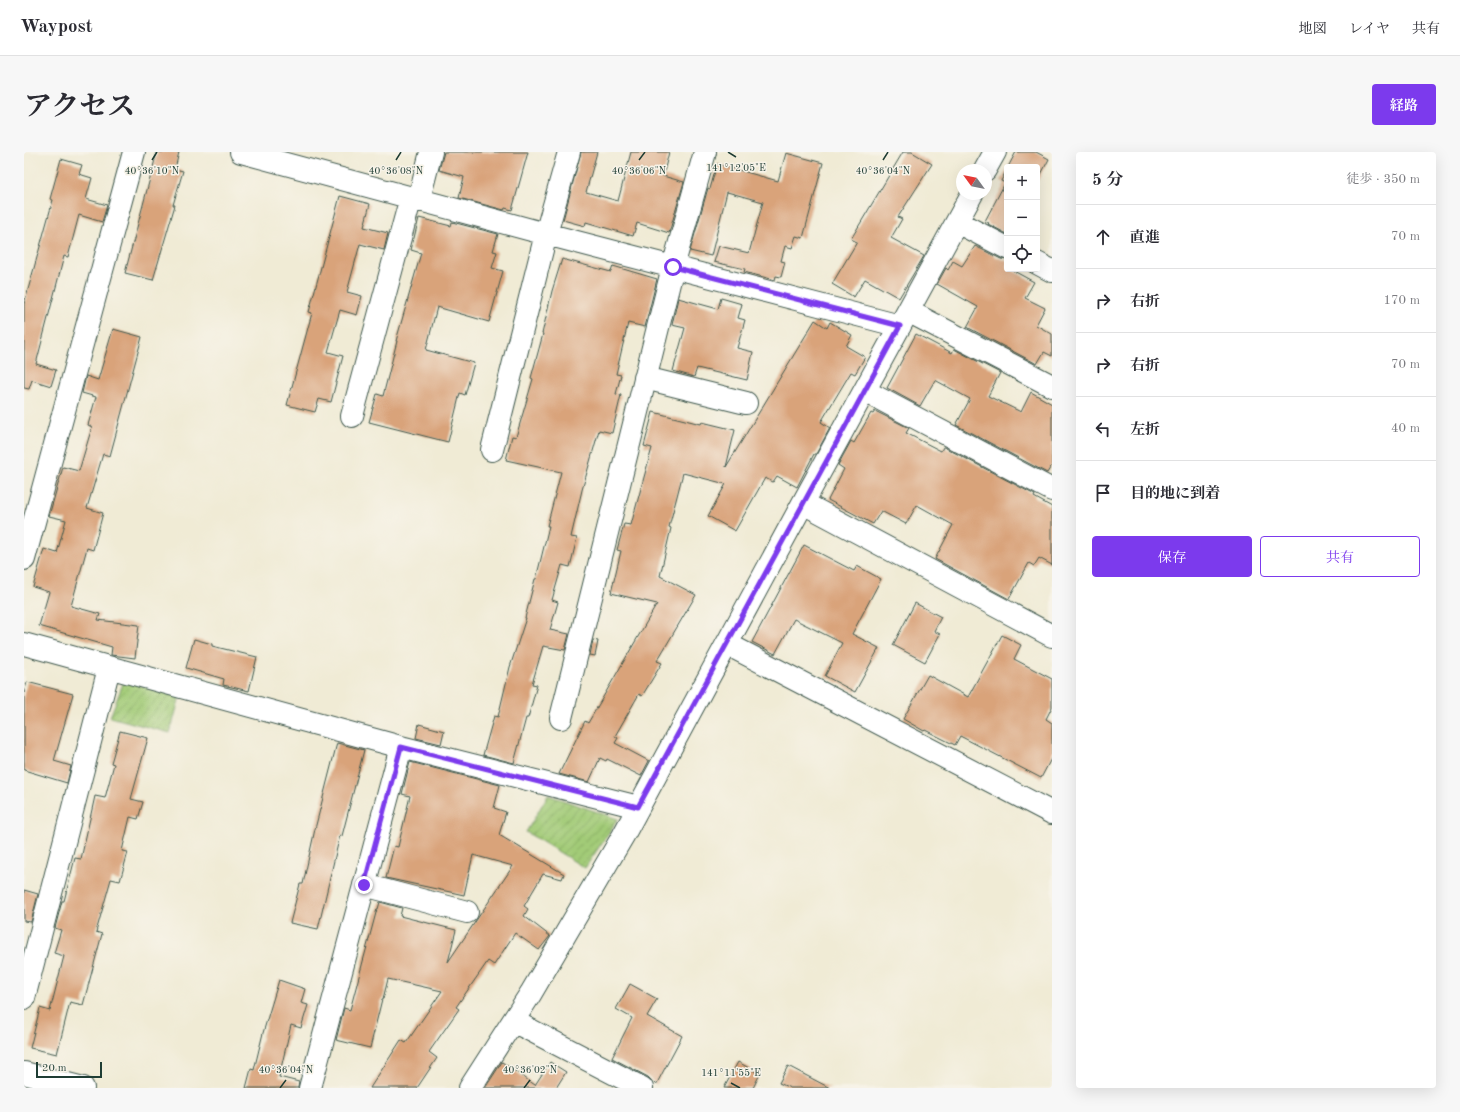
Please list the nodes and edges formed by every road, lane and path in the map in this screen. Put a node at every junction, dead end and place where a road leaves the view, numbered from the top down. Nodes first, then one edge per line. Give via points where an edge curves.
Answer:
1 (134, 152) edge
2 (241, 152) edge
3 (432, 152) edge
4 (568, 152) edge
5 (705, 152) edge
6 (994, 152) edge
7 (294, 158) edge
8 (988, 164) edge
9 (415, 198) junction
10 (969, 200) edge
11 (957, 222) junction
12 (546, 234) junction
13 (1004, 246) edge
14 (1040, 265) edge
15 (673, 267) junction
16 (1052, 271) edge
17 (904, 318) junction
18 (645, 378) junction
19 (1052, 386) edge
20 (865, 391) junction
21 (746, 403) dead end
22 (352, 416) dead end
23 (492, 450) dead end
24 (1052, 490) edge
25 (803, 503) junction
26 (24, 559) edge
27 (1052, 636) edge
28 (24, 644) edge
29 (727, 644) junction
30 (109, 668) junction
31 (561, 718) dead end
32 (401, 747) junction
33 (638, 807) junction
34 (1052, 813) edge
35 (364, 885) junction
36 (467, 912) dead end
37 (24, 998) edge
38 (513, 1020) junction
39 (24, 1073) edge
40 (82, 1088) edge
41 (310, 1088) edge
42 (470, 1088) edge
43 (642, 1088) edge

1 - 26 street
2 - 7 street
3 - 9 street
4 - 12 street
5 - 15 street
6 - 8 street
7 - 9 street
9 - 12 street
9 - 22 street
10 - 11 street
11 - 13 street
11 - 17 street
12 - 15 street
12 - 23 street
14 - 16 street
15 - 17 street
15 - 18 street
17 - 19 street
17 - 20 street
18 - 21 street
18 - 31 street
20 - 24 street
20 - 25 street
25 - 27 street
25 - 29 street
28 - 30 street
29 - 33 street
29 - 34 street
30 - 32 street
30 - 37 street
32 - 33 street
32 - 35 street
33 - 38 street
35 - 36 street
35 - 41 street
38 - 42 street
38 - 43 street
39 - 40 street

